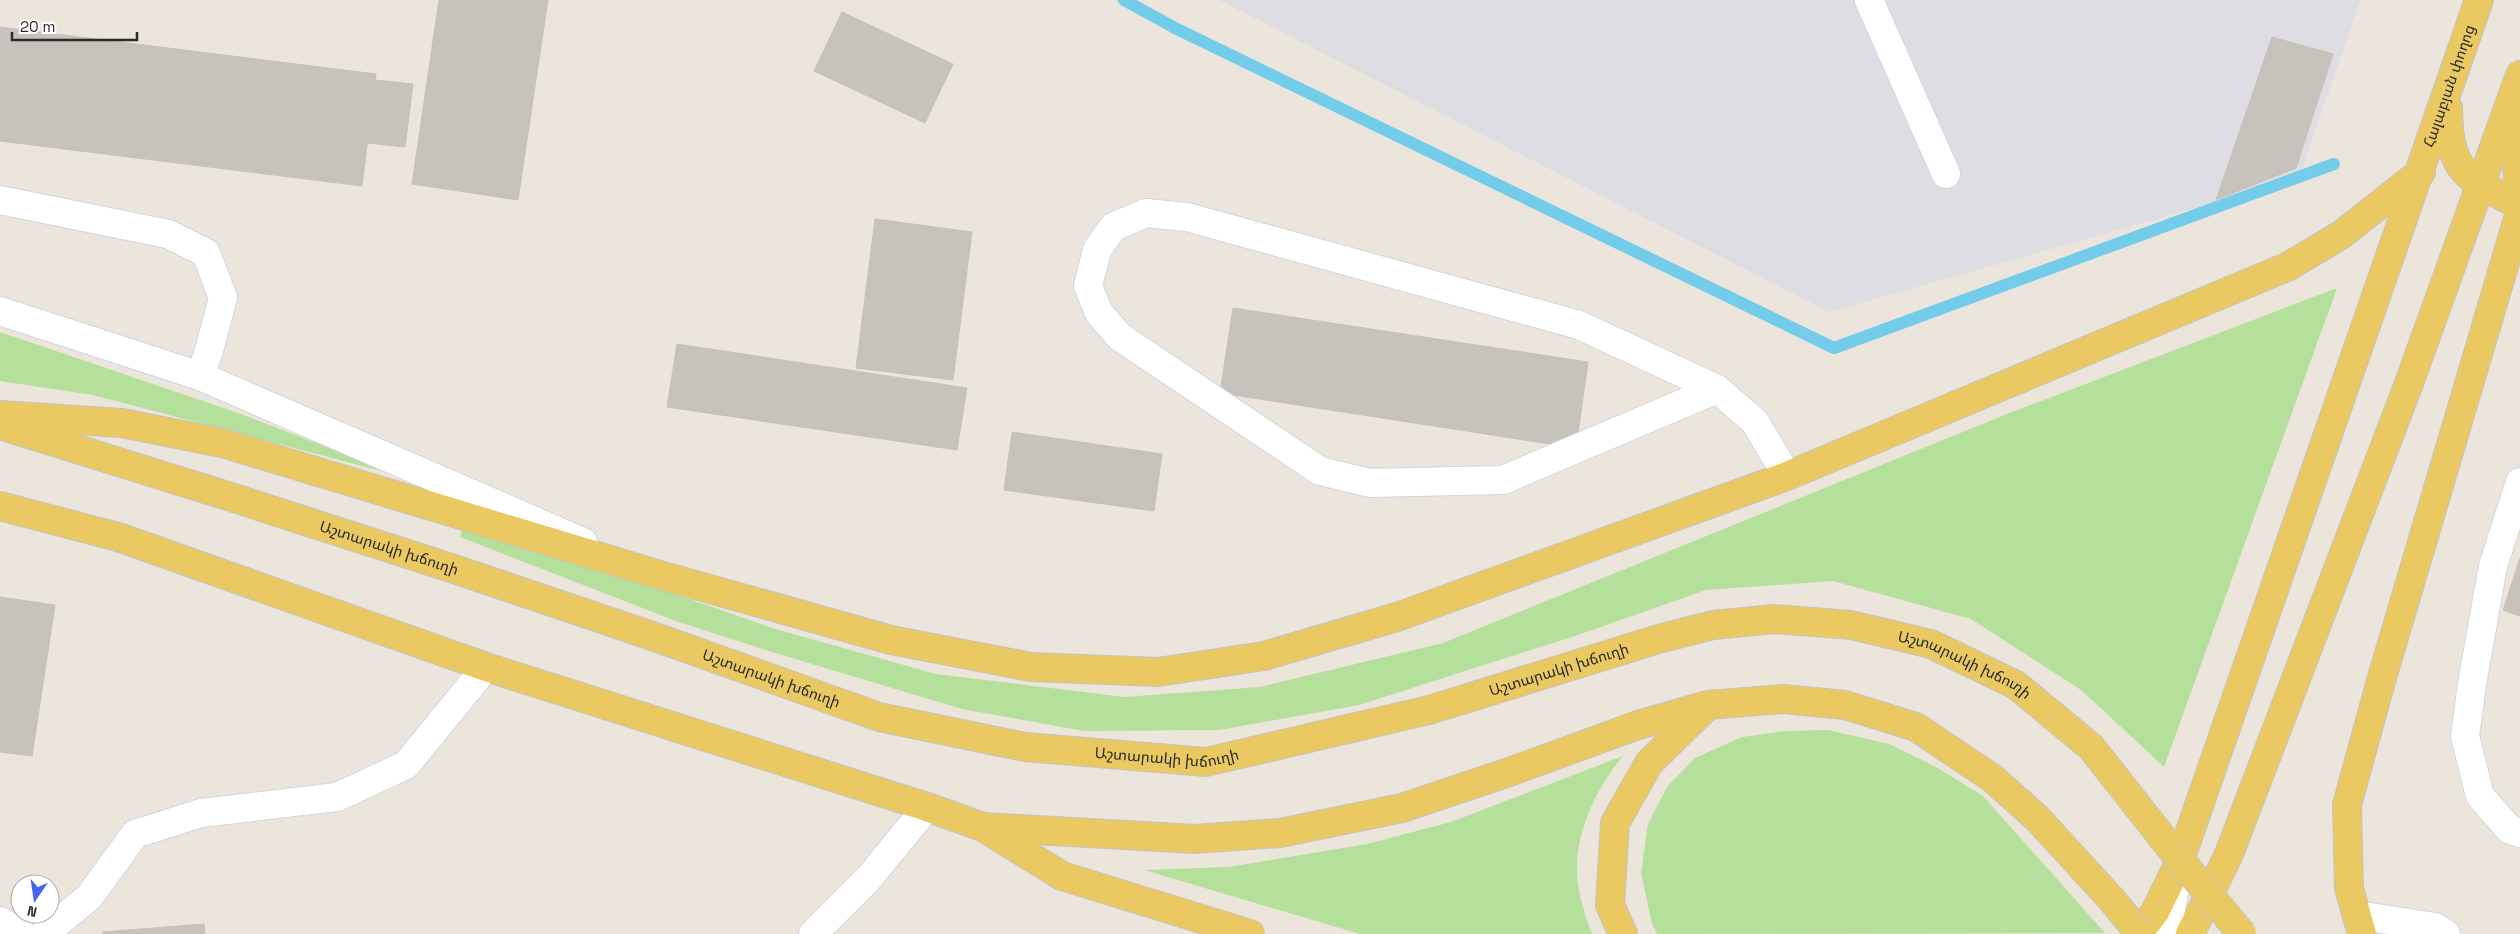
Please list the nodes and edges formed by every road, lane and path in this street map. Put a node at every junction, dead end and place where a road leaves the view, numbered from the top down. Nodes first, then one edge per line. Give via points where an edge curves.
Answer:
1 (1869, 0) edge
2 (2479, 0) edge
3 (2520, 75) edge
4 (2448, 94) junction
5 (2509, 106) junction
6 (2421, 172) junction
7 (1946, 174) dead end
8 (2482, 186) junction
9 (2520, 191) edge
10 (0, 200) edge
11 (2520, 205) edge
12 (2520, 212) edge
13 (0, 311) edge
14 (200, 376) junction
15 (1717, 389) junction
16 (0, 414) edge
17 (0, 426) edge
18 (1787, 476) junction
19 (2520, 482) edge
20 (0, 506) edge
21 (660, 575) junction
22 (486, 667) junction
23 (1708, 705) junction
24 (927, 807) junction
25 (982, 827) junction
26 (2520, 833) edge
27 (2176, 857) junction
28 (1185, 915) junction
29 (0, 921) edge
30 (2360, 924) edge
31 (22, 934) edge
32 (44, 934) edge
33 (813, 934) edge
34 (1206, 934) edge
35 (1250, 934) edge
36 (1623, 934) edge
37 (2139, 934) edge
38 (2167, 934) edge
39 (2190, 934) edge
40 (2242, 934) edge
41 (2446, 934) edge

1 - 7 street
2 - 4 main road, Հալաբյան փողոց
3 - 5 main road
4 - 6 main road, Հալաբյան փողոց
4 - 8 main road via 2450,141 2455,160
5 - 8 main road
5 - 9 main road
6 - 18 main road via 2341,235 2287,267
6 - 27 main road, Հալաբյան փողոց
8 - 11 main road
8 - 39 main road via 2229,854
10 - 14 street via 168,234 206,253 223,298
12 - 30 main road via 2347,805 2349,888
13 - 14 street
14 - 21 street
15 - 15 street via 1579,325 1187,218 1146,213 1113,227 1097,250 1088,286 1099,313 1120,337 1320,471 1370,483 1503,480
15 - 18 street via 1755,422
16 - 21 main road via 122,422 222,443
17 - 27 main road, Աշտարակի խճուղի via 451,568 879,717 1025,747 1206,762 1429,710 1713,625 1774,619 1851,625 1931,644 2016,685 2091,747
18 - 21 main road via 1397,617 1264,656 1158,672 1013,664 891,640
19 - 26 street via 2493,566 2465,736 2480,796 2509,829
20 - 22 main road via 118,537
22 - 24 main road
22 - 32 street via 406,765 337,797 201,813 135,834 89,897
23 - 25 main road via 1402,808 1280,833 1195,839
23 - 36 main road via 1649,763 1615,823 1610,905
23 - 37 main road, bridge via 1782,699 1846,705 1916,727 1992,778 2038,818 2113,900
24 - 25 main road
24 - 33 street via 868,879
25 - 28 main road via 1062,876
27 - 37 main road, Հալաբյան փողոց via 2155,912
27 - 38 street
27 - 40 main road, Աշտարակի խճուղի, bridge
28 - 34 street
28 - 35 main road
29 - 31 street
30 - 41 street via 2435,927

